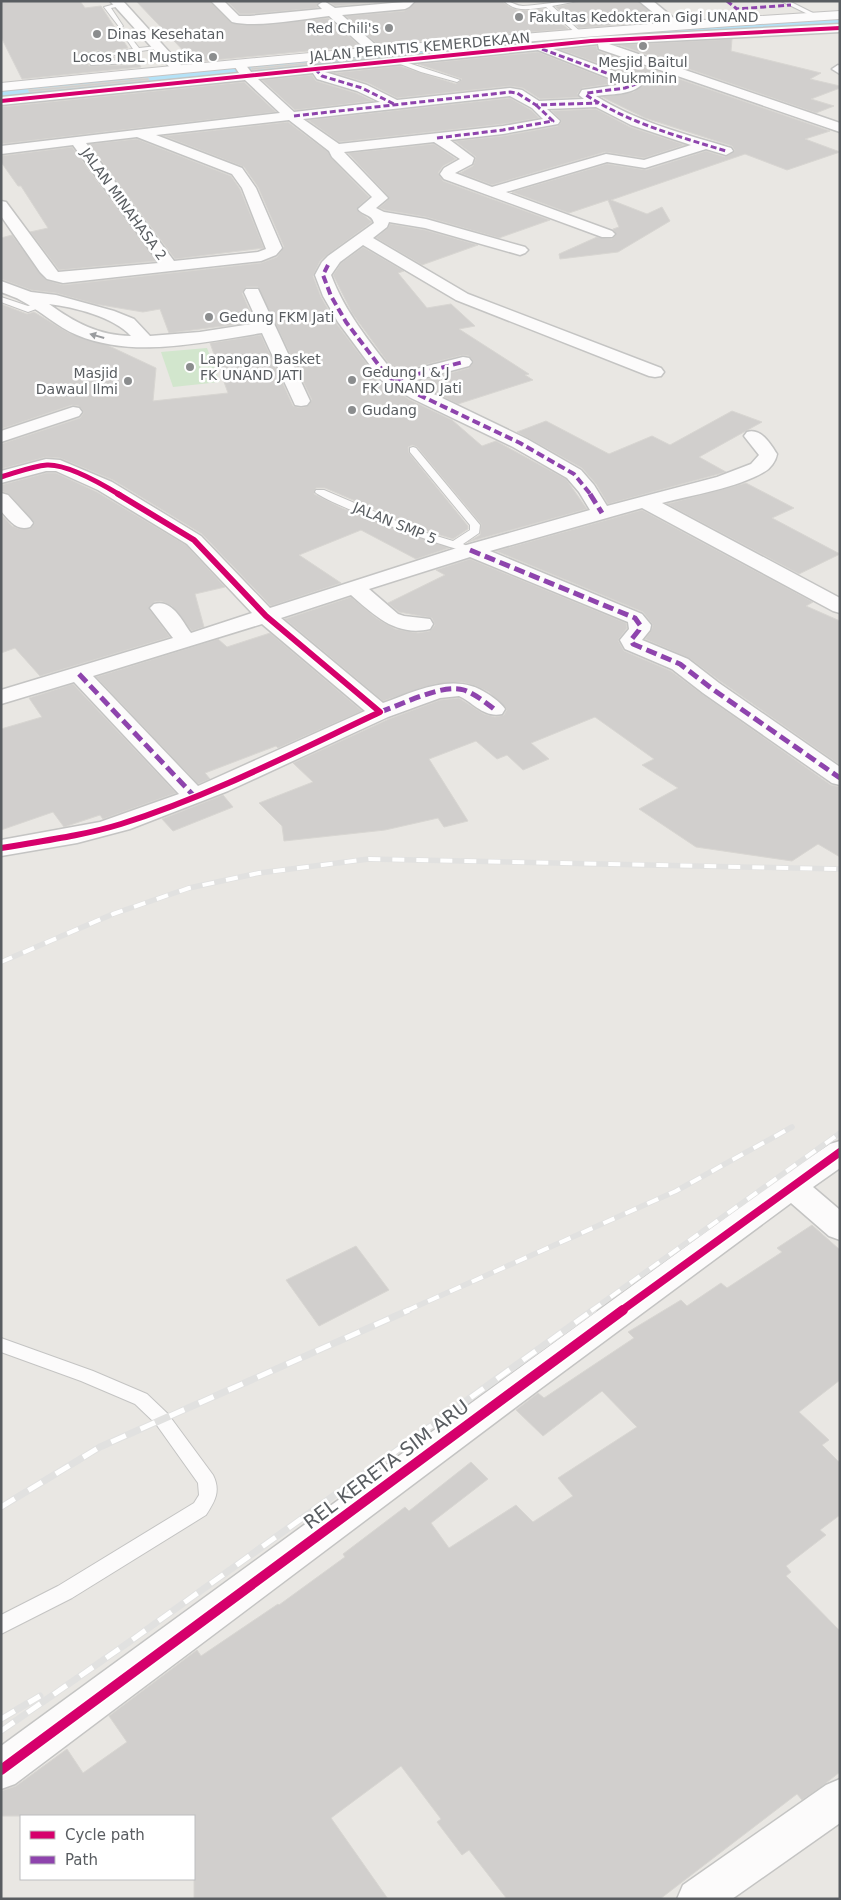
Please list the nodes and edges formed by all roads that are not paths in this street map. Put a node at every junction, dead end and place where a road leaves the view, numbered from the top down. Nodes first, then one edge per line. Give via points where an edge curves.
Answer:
1 (218, 1) edge
2 (320, 1) edge
3 (409, 1) edge
4 (507, 1) edge
5 (575, 1) edge
6 (645, 1) edge
7 (784, 1) edge
8 (118, 3) edge
9 (549, 6) junction
10 (334, 13) junction
11 (840, 16) edge
12 (818, 17) junction
13 (676, 25) junction
14 (840, 28) edge
15 (579, 32) junction
16 (590, 41) junction
17 (537, 47) junction
18 (158, 48) junction
19 (137, 50) junction
20 (374, 50) junction
21 (130, 51) junction
22 (114, 53) dead end
23 (99, 54) dead end
24 (397, 61) junction
25 (178, 69) junction
26 (315, 69) junction
27 (243, 70) junction
28 (457, 80) dead end
29 (1, 87) edge
30 (1, 101) edge
31 (598, 103) junction
32 (394, 104) junction
33 (536, 105) junction
34 (294, 116) junction
35 (840, 128) edge
36 (136, 132) junction
37 (436, 138) junction
38 (77, 141) junction
39 (706, 145) junction
40 (336, 149) junction
41 (1, 150) edge
42 (726, 151) dead end
43 (491, 192) junction
44 (4, 213) edge
45 (378, 216) junction
46 (607, 234) dead end
47 (362, 238) junction
48 (520, 250) dead end
49 (170, 267) junction
50 (1, 286) edge
51 (252, 292) dead end
52 (1, 299) edge
53 (42, 301) junction
54 (267, 327) junction
55 (145, 341) junction
56 (463, 362) dead end
57 (655, 372) dead end
58 (394, 380) junction
59 (301, 401) dead end
60 (73, 412) dead end
61 (1, 420) edge
62 (19, 430) junction
63 (752, 436) dead end
64 (1, 437) edge
65 (413, 450) dead end
66 (1, 476) edge
67 (320, 492) dead end
68 (1, 499) edge
69 (645, 502) junction
70 (602, 513) junction
71 (24, 523) dead end
72 (462, 548) junction
73 (355, 588) junction
74 (840, 607) edge
75 (160, 608) dead end
76 (266, 616) junction
77 (422, 624) dead end
78 (186, 641) junction
79 (79, 674) junction
80 (1, 697) edge
81 (494, 710) dead end
82 (380, 712) junction
83 (840, 778) edge
84 (194, 796) junction
85 (1, 848) edge
86 (840, 1152) edge
87 (791, 1186) junction
88 (840, 1228) edge
89 (1, 1345) edge
90 (1, 1625) edge
91 (1, 1770) edge
92 (840, 1799) edge
93 (697, 1899) edge

1 - 10 street via 236,19 243,20
2 - 10 street
3 - 10 street via 405,5
4 - 9 lane via 518,8
5 - 9 lane
6 - 13 street
7 - 12 lane
8 - 18 street
8 - 19 lane via 107,7
9 - 15 lane
10 - 20 street
11 - 12 main road, JALAN PERINTIS KEMERDEKAAN
12 - 13 main road, JALAN PERINTIS KEMERDEKAAN
13 - 15 main road, JALAN PERINTIS KEMERDEKAAN
14 - 16 street
15 - 20 main road, JALAN PERINTIS KEMERDEKAAN
16 - 17 street
16 - 35 street
17 - 24 street
17 - 31 street via 636,84 587,93
18 - 19 lane
18 - 25 street
19 - 21 lane
20 - 27 main road, JALAN PERINTIS KEMERDEKAAN
21 - 22 lane
21 - 23 lane via 132,61 93,64 89,56
24 - 26 street
24 - 28 lane
25 - 27 main road, JALAN PERINTIS KEMERDEKAAN
25 - 29 main road, JALAN PERINTIS KEMERDEKAAN
26 - 27 street
26 - 32 street via 322,76 362,88
27 - 30 street
27 - 34 street
31 - 33 street
31 - 39 street via 638,124
32 - 33 street via 513,92
32 - 34 street
33 - 37 street via 553,120
34 - 36 street
34 - 40 street
36 - 38 street
36 - 49 street via 237,171 249,188 274,248 261,256
37 - 40 street
37 - 43 street via 467,158 449,171 449,176
38 - 41 street
38 - 49 street, JALAN MINAHASA 2
39 - 42 street
39 - 43 street via 645,164 606,158
40 - 45 street via 337,154 381,198 365,209
43 - 46 street
44 - 49 street via 54,276 78,278
45 - 47 street via 382,224
45 - 48 street via 426,224
47 - 57 street via 462,296
47 - 58 street via 328,264 323,275 346,322 387,376
50 - 53 street
51 - 54 street
52 - 53 lane via 25,308
53 - 55 street via 108,314 128,323
55 -> 53 street via 105,339 86,333 68,324
54 - 55 street
54 - 59 street
56 - 58 street
58 - 70 street via 574,474
60 - 62 street
61 - 62 street
62 - 64 street
63 - 69 street via 768,454 758,468 724,481
65 - 72 lane via 475,525 475,531
66 - 76 street via 56,465 105,486 194,540
67 - 72 lane, JALAN SMP 5
68 - 71 street
69 - 70 street
69 - 74 street
70 - 72 street
72 - 73 street
72 - 83 street via 635,618 640,625 631,640 633,644 680,664
73 - 76 street
73 - 77 street via 398,622
75 - 78 street
76 - 78 street
76 - 82 street
78 - 79 street
79 - 80 street
79 - 84 street
81 - 82 street via 460,689 436,692
82 - 84 street
84 - 85 street via 119,825
86 - 87 street, REL KERETA SIM ARU
87 - 88 street
87 - 91 street, REL KERETA SIM ARU
89 - 90 lane via 141,1399 162,1419 207,1481 208,1496 200,1510 65,1592
92 - 93 street

